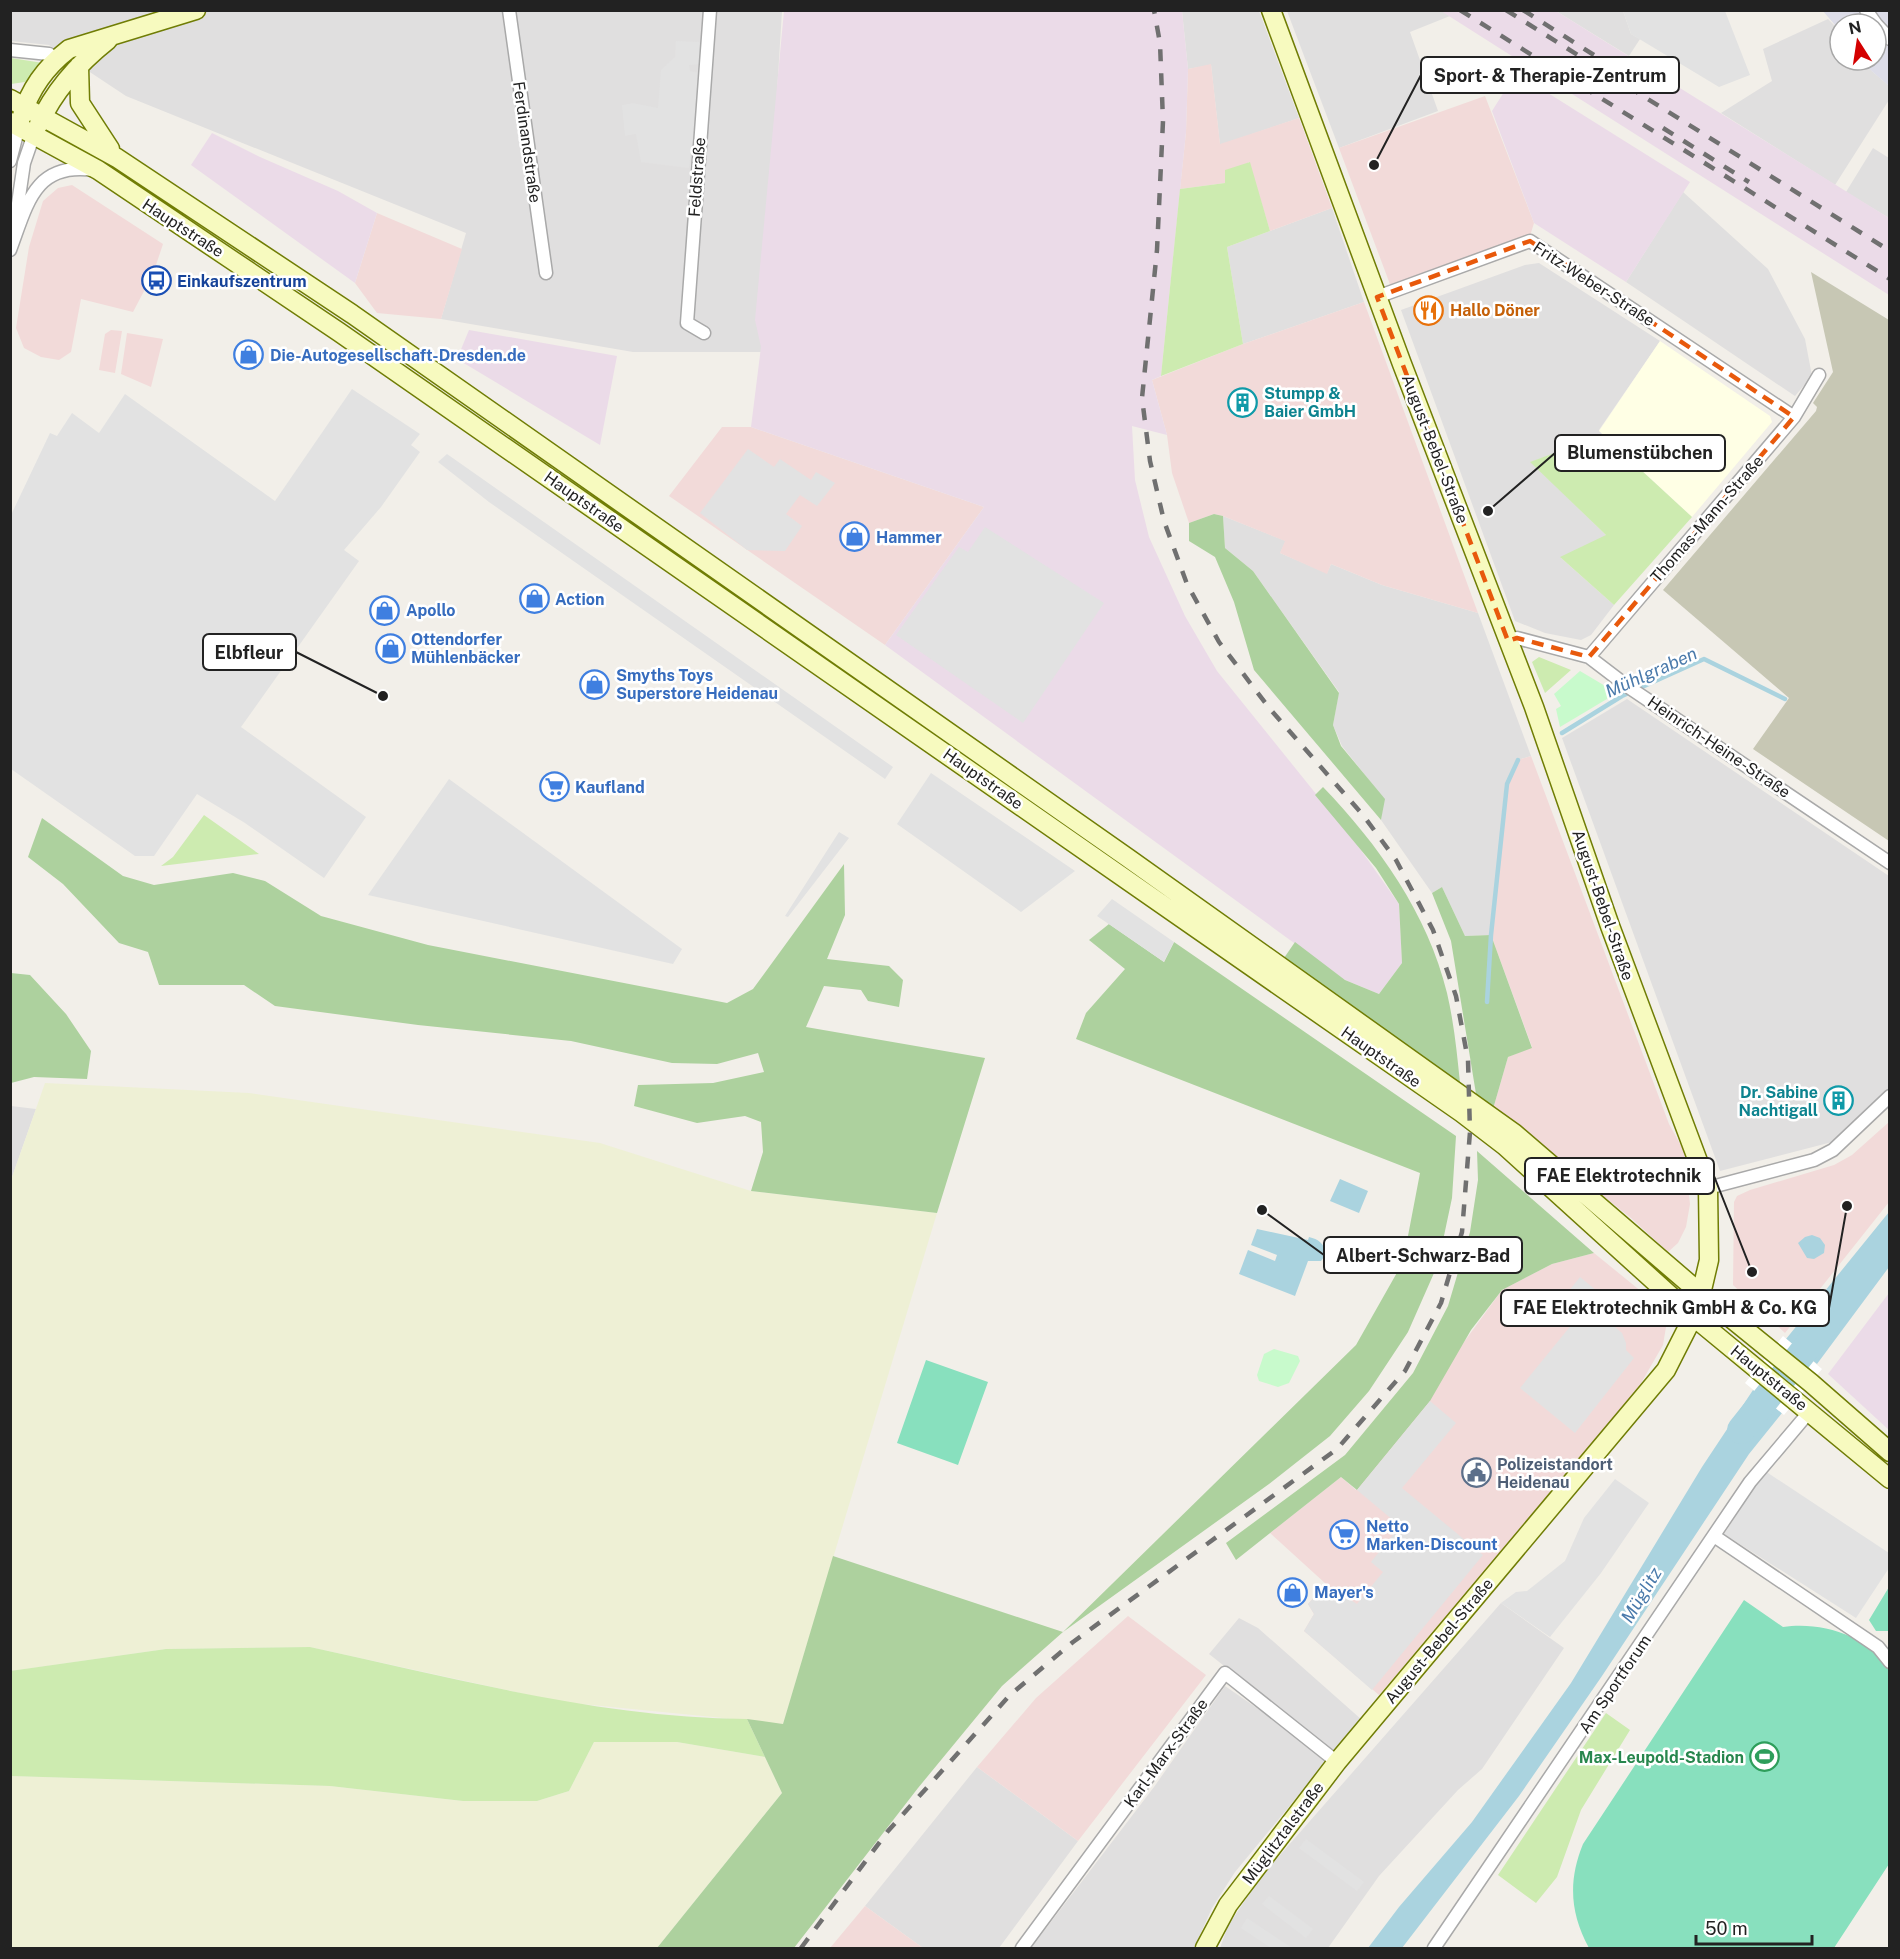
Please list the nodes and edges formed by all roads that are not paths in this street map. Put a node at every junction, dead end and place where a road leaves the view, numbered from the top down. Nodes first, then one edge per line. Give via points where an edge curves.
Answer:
1 (196, 10) edge
2 (509, 10) edge
3 (710, 10) edge
4 (1271, 10) edge
5 (159, 16) edge
6 (113, 35) junction
7 (10, 50) edge
8 (56, 59) junction
9 (79, 66) junction
10 (18, 102) edge
11 (43, 116) junction
12 (21, 127) edge
13 (117, 158) junction
14 (10, 161) edge
15 (98, 170) junction
16 (10, 249) edge
17 (546, 273) dead end
18 (1377, 297) junction
19 (704, 333) dead end
20 (1819, 375) dead end
21 (1794, 417) junction
22 (1508, 641) junction
23 (1589, 657) junction
24 (1890, 863) edge
25 (1890, 1096) edge
26 (1708, 1188) junction
27 (1700, 1293) junction
28 (1695, 1317) junction
29 (1802, 1407) junction
30 (1890, 1452) edge
31 (1890, 1479) edge
32 (1714, 1536) junction
33 (1890, 1662) edge
34 (1370, 1724) joint
35 (1337, 1762) junction
36 (1022, 1948) edge
37 (1205, 1948) edge
38 (1434, 1948) edge

1 - 5 main road
2 - 17 street, Ferdinandstraße
3 - 19 street, Feldstraße via 687,323
4 - 18 main road, August-Bebel-Straße
5 - 6 main road
6 - 8 main road via 69,49
6 - 9 main road
7 - 8 street via 49,54
8 - 10 main road
9 - 11 main road via 52,98
9 - 13 main road via 80,103
10 - 11 main road, Hauptstraße
10 - 12 main road
11 - 12 main road
11 - 13 main road, Hauptstraße
12 - 14 street
12 - 15 main road, Hauptstraße
12 - 16 street via 24,163
13 - 27 main road, Hauptstraße via 352,314 579,472 1514,1133
15 - 16 street via 64,170 44,179 27,205
15 - 28 main road, Hauptstraße via 339,332 1462,1113 1505,1146
18 - 21 street, Fritz-Weber-Straße via 1530,241
18 - 22 main road, August-Bebel-Straße
20 - 21 street, Thomas-Mann-Straße
21 - 23 street, Thomas-Mann-Straße
22 - 23 street, Heinrich-Heine-Straße via 1517,638
22 - 26 main road, August-Bebel-Straße
23 - 24 street, Heinrich-Heine-Straße
25 - 26 street via 1833,1150 1814,1160
26 - 27 main road, August-Bebel-Straße via 1709,1260
27 - 28 main road, August-Bebel-Straße
27 - 30 main road, Hauptstraße
28 - 29 main road, Hauptstraße
28 - 34 main road, August-Bebel-Straße via 1666,1370
29 - 31 main road, Hauptstraße
29 - 32 street, Am Sportforum
32 - 33 street via 1878,1647
32 - 38 street, Am Sportforum
34 - 35 main road, Müglitztalstraße
35 - 36 street, Karl-Marx-Straße via 1225,1673
35 - 37 main road, Müglitztalstraße via 1228,1905

